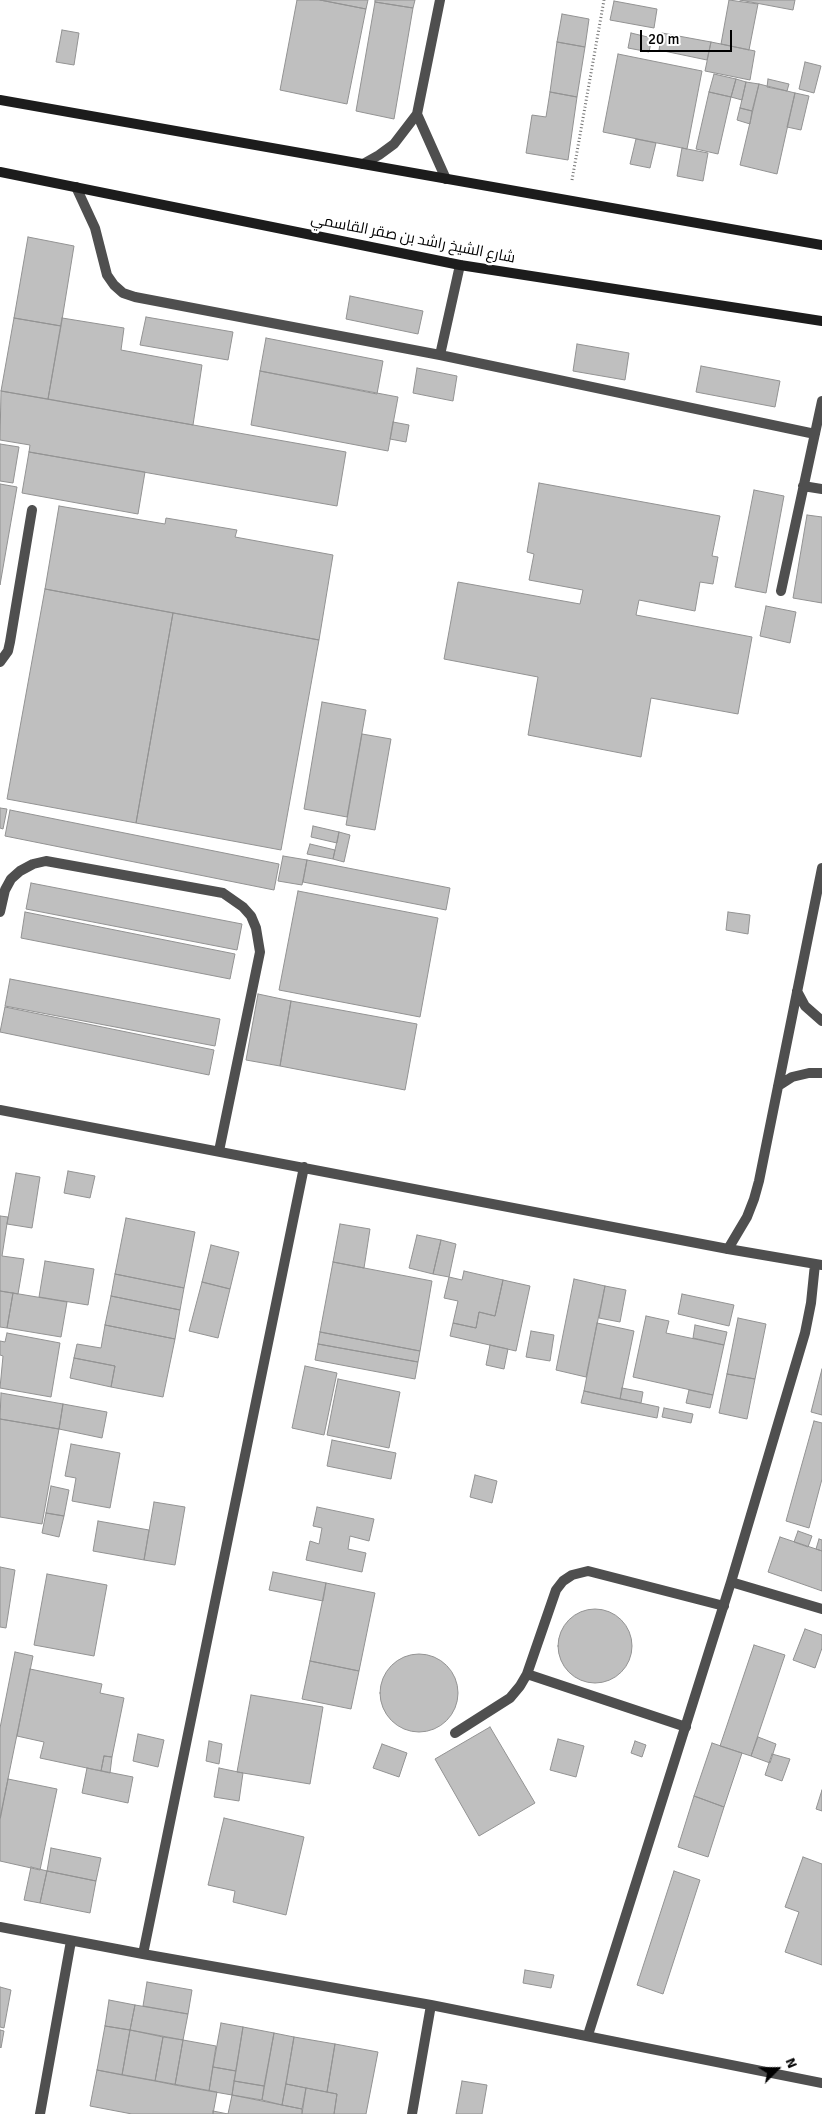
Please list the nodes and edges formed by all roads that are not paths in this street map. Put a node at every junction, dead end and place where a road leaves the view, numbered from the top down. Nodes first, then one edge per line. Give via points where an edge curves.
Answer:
1 (440, 0) edge
2 (0, 100) edge
3 (417, 114) junction
4 (363, 164) junction
5 (0, 172) edge
6 (446, 179) junction
7 (76, 187) junction
8 (822, 245) edge
9 (460, 265) junction
10 (822, 321) edge
11 (440, 355) junction
12 (822, 401) edge
13 (815, 434) junction
14 (803, 486) junction
15 (822, 489) edge
16 (32, 510) dead end
17 (781, 591) dead end
18 (0, 662) edge
19 (822, 868) edge
20 (0, 912) edge
21 (797, 991) junction
22 (822, 1021) edge
23 (822, 1074) edge
24 (778, 1086) junction
25 (0, 1110) edge
26 (218, 1151) junction
27 (304, 1167) junction
28 (728, 1249) junction
29 (819, 1265) edge
30 (731, 1582) junction
31 (724, 1606) junction
32 (822, 1609) edge
33 (527, 1674) junction
34 (686, 1727) junction
35 (455, 1733) dead end
36 (0, 1927) edge
37 (71, 1941) junction
38 (144, 1954) junction
39 (431, 2005) junction
40 (588, 2035) junction
41 (822, 2083) edge
42 (40, 2114) edge
43 (412, 2114) edge

1 - 3 street
2 - 4 main road
3 - 4 street via 394,144
3 - 6 street
4 - 6 main road
5 - 7 main road, شارع الشيخ راشد بن صقر القاسمي
6 - 8 main road
7 - 9 main road, شارع الشيخ راشد بن صقر القاسمي
7 - 11 street via 95,228 107,275 123,293
9 - 10 main road, شارع الشيخ راشد بن صقر القاسمي
9 - 11 street
11 - 13 street
12 - 13 street
13 - 14 street
14 - 15 street
14 - 17 street
16 - 18 street via 10,642
19 - 21 street
20 - 26 street via 11,879 33,864 46,861 223,893 243,907 256,928 260,952
21 - 22 street via 805,1006
21 - 24 street
23 - 24 street via 809,1073
24 - 28 street via 754,1199
25 - 26 street
26 - 27 street
27 - 28 street
27 - 38 street
28 - 29 street
29 - 30 street via 805,1333
30 - 31 street
30 - 32 street
31 - 33 street via 588,1571 579,1572 563,1581 556,1590
31 - 34 street
33 - 34 street
33 - 35 street via 510,1698
34 - 40 street
36 - 37 street
37 - 38 street
37 - 42 street
38 - 39 street
39 - 40 street
39 - 43 street
40 - 41 street

